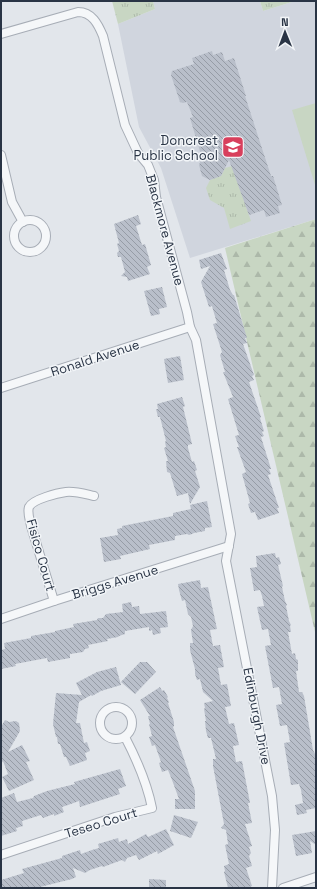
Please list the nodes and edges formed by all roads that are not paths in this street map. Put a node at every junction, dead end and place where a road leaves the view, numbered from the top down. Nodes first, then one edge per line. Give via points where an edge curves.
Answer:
1 (1, 34) edge
2 (1, 156) edge
3 (23, 222) dead end
4 (190, 327) junction
5 (1, 388) edge
6 (94, 496) dead end
7 (229, 546) junction
8 (54, 600) junction
9 (1, 619) edge
10 (124, 737) junction
11 (1, 855) edge
12 (316, 877) edge
13 (272, 888) edge
14 (284, 888) edge

1 - 4 street, Blackmore Avenue via 78,12 92,16 98,25 125,125 154,180 156,197
2 - 3 street via 12,202
4 - 5 street, Ronald Avenue
4 - 7 street, Blackmore Avenue via 196,340 231,534
6 - 8 street, Fisico Court via 65,492 33,502 29,508 28,515
7 - 8 street, Briggs Avenue
7 - 13 street, Edinburgh Drive via 226,561 272,796 275,830
8 - 9 street, Briggs Avenue
10 - 10 street via 129,734 132,724 129,714 115,707 105,711 100,720 104,735 114,740
10 - 11 street, Teseo Court via 140,768 152,808 115,817
12 - 14 street

